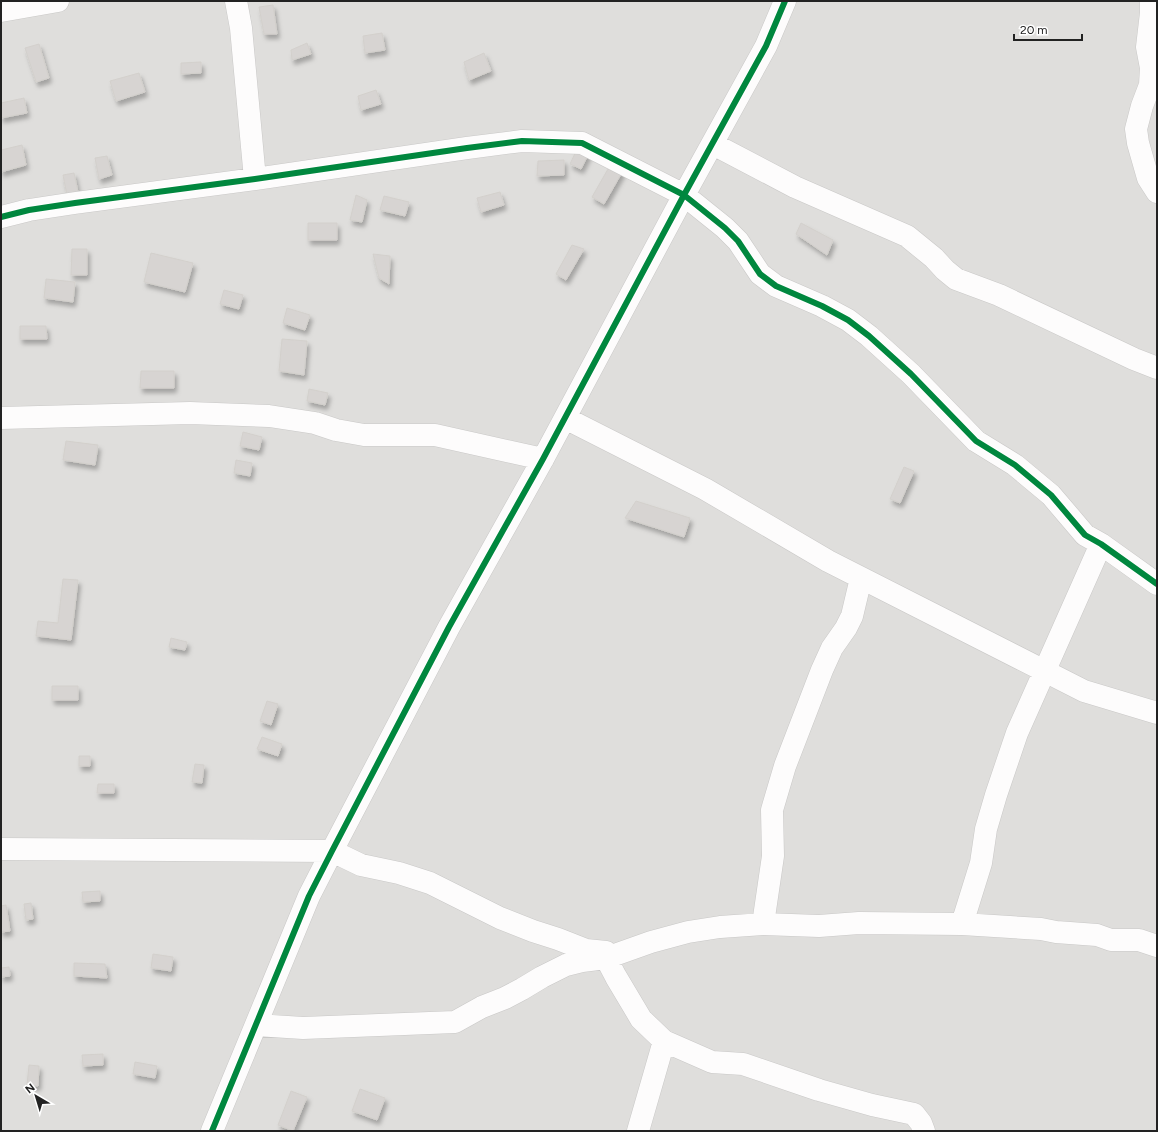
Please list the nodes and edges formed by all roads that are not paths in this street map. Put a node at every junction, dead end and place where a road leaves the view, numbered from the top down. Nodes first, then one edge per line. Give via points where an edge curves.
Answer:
1 (58, 1) edge
2 (236, 1) edge
3 (785, 1) edge
4 (1151, 1) edge
5 (1, 11) edge
6 (713, 144) junction
7 (256, 179) junction
8 (1157, 192) edge
9 (684, 195) junction
10 (1, 217) edge
11 (1157, 368) edge
12 (1, 418) edge
13 (565, 418) junction
14 (543, 459) junction
15 (1101, 544) junction
16 (861, 578) junction
17 (1157, 584) edge
18 (1045, 671) junction
19 (1157, 713) edge
20 (1, 849) edge
21 (332, 851) junction
22 (763, 924) junction
23 (962, 924) junction
24 (1157, 946) edge
25 (612, 956) junction
26 (256, 1025) junction
27 (664, 1041) junction
28 (212, 1131) edge
29 (638, 1131) edge
30 (924, 1131) edge

1 - 5 street
2 - 7 street
3 - 6 street via 766,46
4 - 8 street via 1147,47 1151,68 1150,85 1136,129 1148,178
6 - 9 street
6 - 11 street via 795,187 907,236 956,279 999,295
7 - 9 street via 522,141 582,143
7 - 10 street via 68,204
9 - 13 street
9 - 15 street via 738,241 760,274 776,286 829,309 869,336 911,374 976,440 1015,465 1051,495 1085,535
12 - 14 street via 190,413 269,416 315,422 364,436 435,435
13 - 14 street
13 - 16 street via 704,489
14 - 21 street via 449,627
15 - 17 street
15 - 18 street
16 - 18 street
16 - 22 street via 852,616 822,670 785,766 772,810 773,856
18 - 19 street via 1084,690
18 - 23 street via 1017,733 996,795
20 - 21 street
21 - 25 street via 361,865 430,883 500,918 586,950
21 - 26 street via 309,896
22 - 23 street
22 - 25 street via 688,932
23 - 24 street via 1097,935 1111,940 1139,940
25 - 26 street via 566,965 455,1022 303,1028
25 - 27 street via 616,977 641,1019
26 - 28 street
27 - 29 street
27 - 30 street via 712,1062 743,1064 819,1090 914,1114

